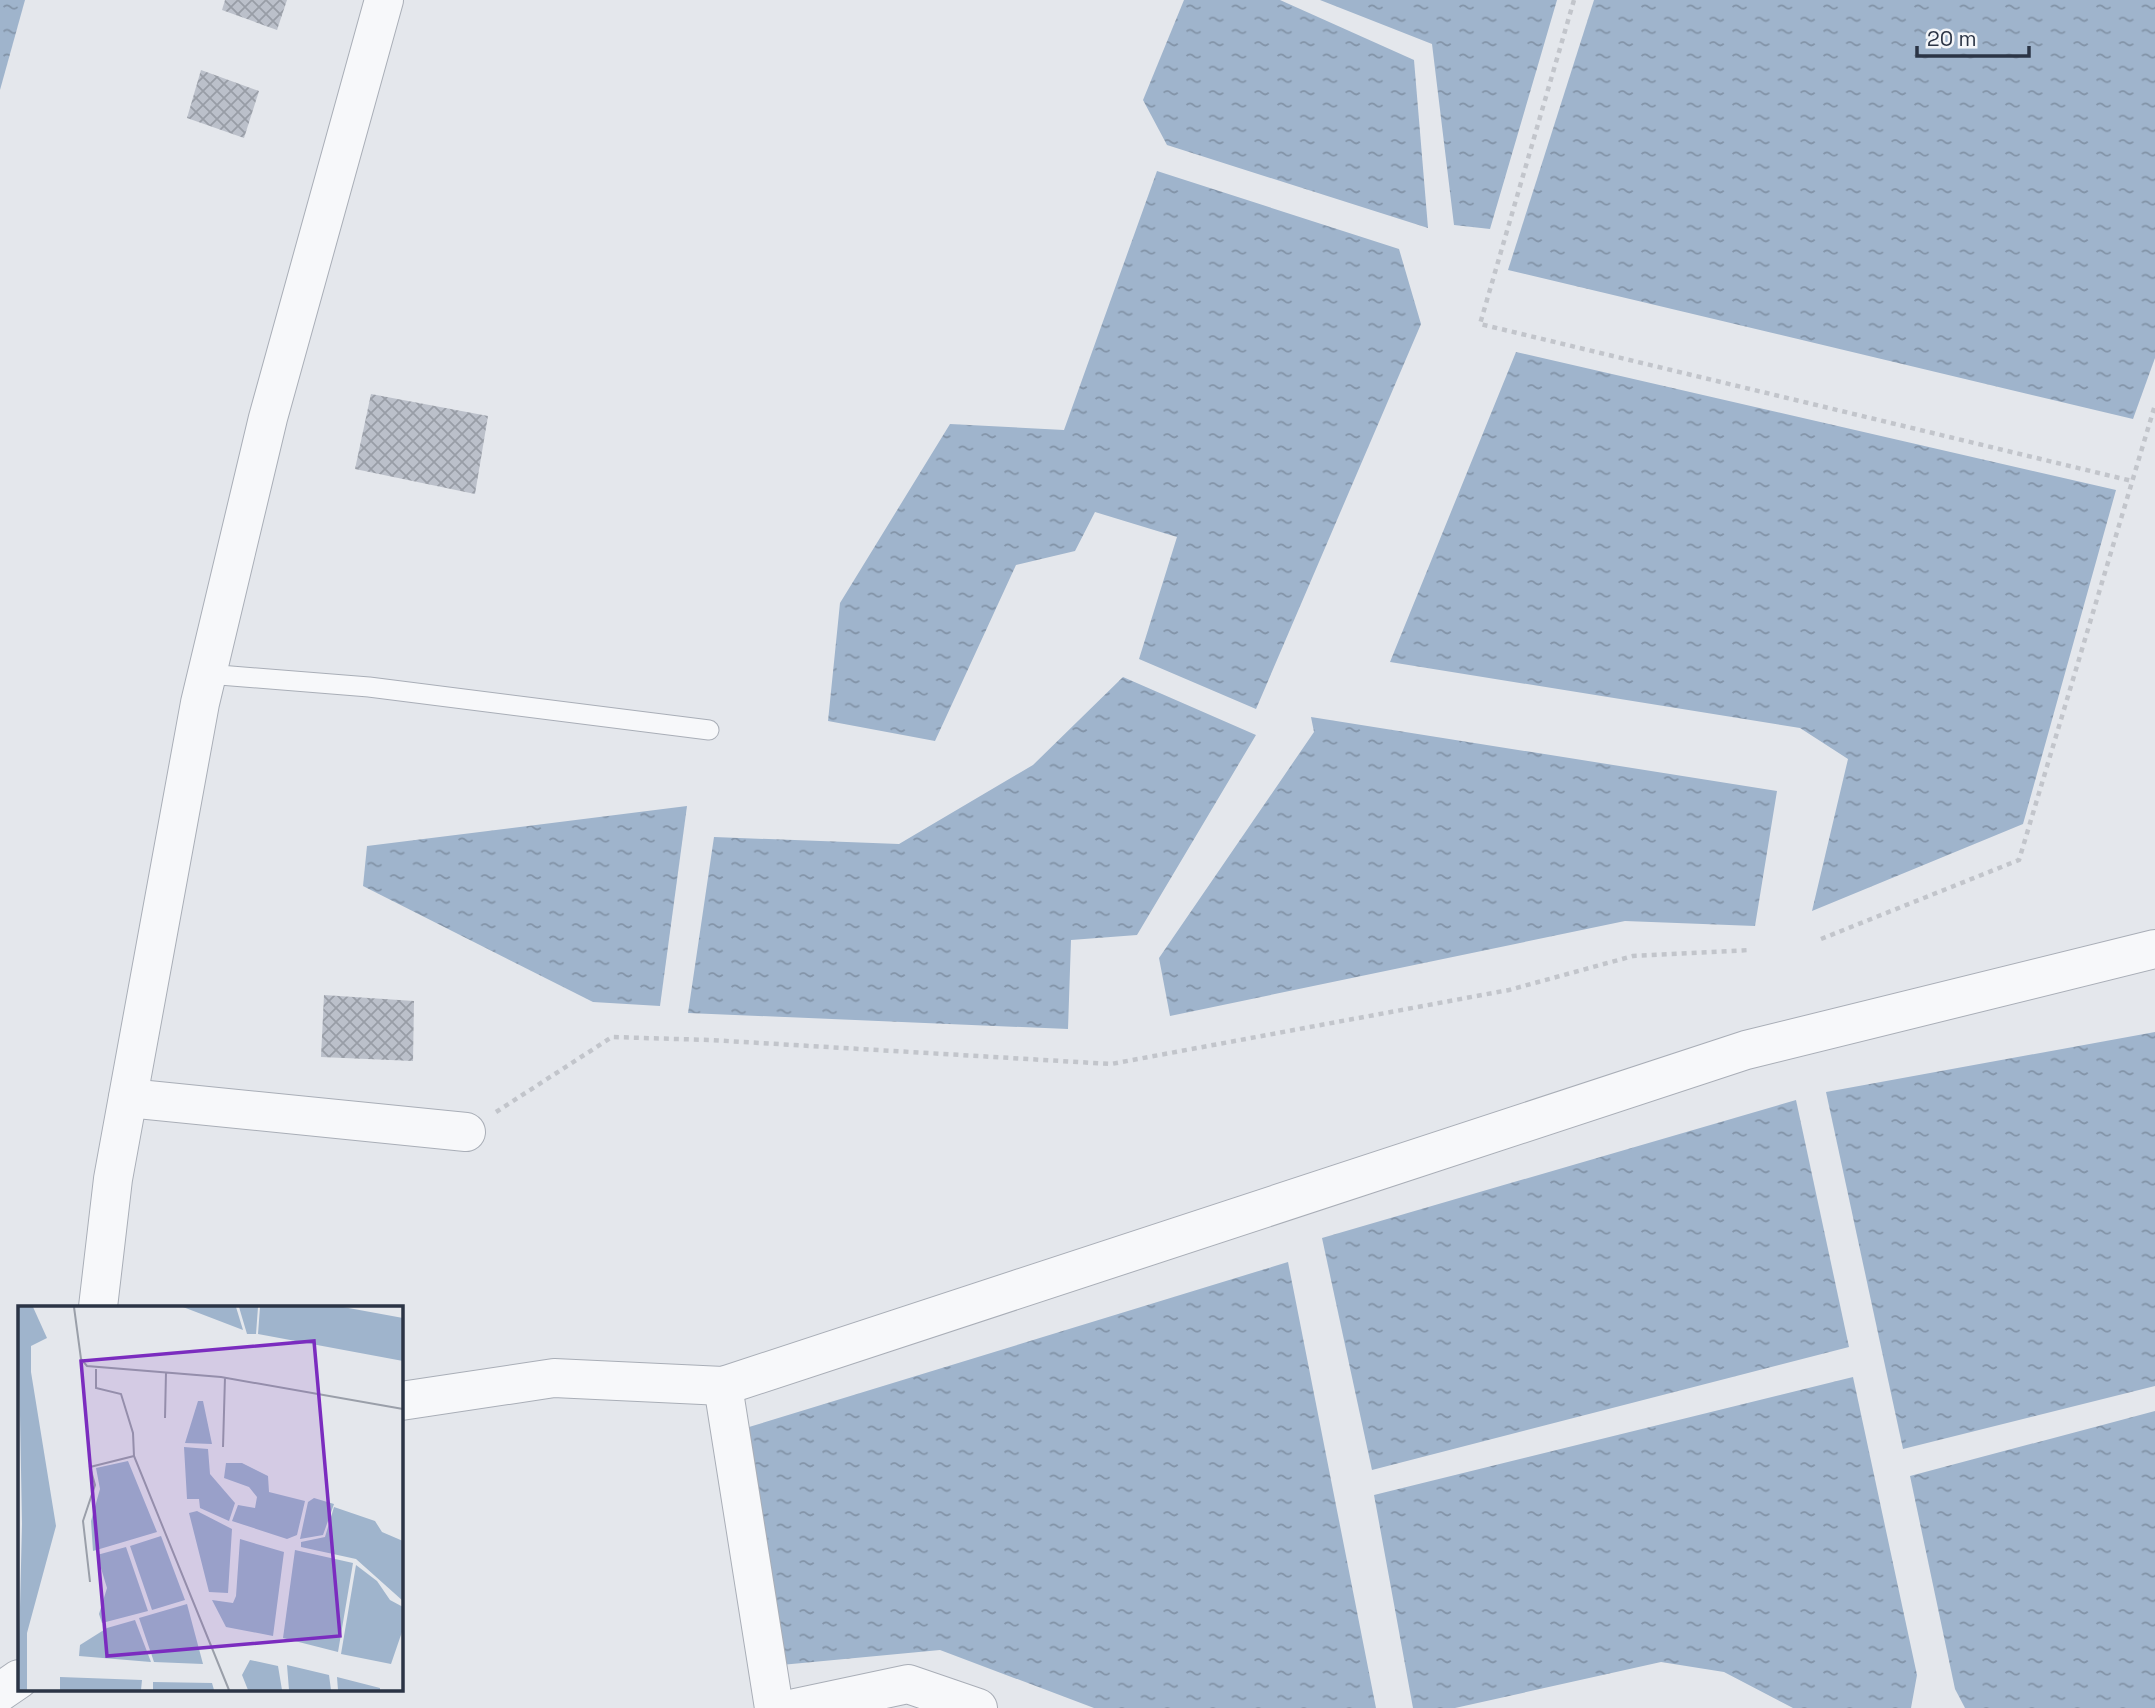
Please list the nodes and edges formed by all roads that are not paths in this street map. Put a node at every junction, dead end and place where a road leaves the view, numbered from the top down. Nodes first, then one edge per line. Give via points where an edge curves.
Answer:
1 (384, 0) edge
2 (207, 674) junction
3 (709, 730) dead end
4 (2155, 949) edge
5 (128, 1098) junction
6 (466, 1132) road end
7 (98, 1306) edge
8 (723, 1386) junction
9 (402, 1401) edge
10 (18, 1680) edge
11 (0, 1692) edge
12 (774, 1708) edge
13 (795, 1708) edge
14 (978, 1708) edge

1 - 2 street via 268,418
2 - 3 lane via 369,687
2 - 5 street
4 - 8 street via 1746,1050
5 - 6 street
5 - 7 street
8 - 9 street via 554,1378
8 - 12 street
10 - 11 street
13 - 14 street via 908,1684

